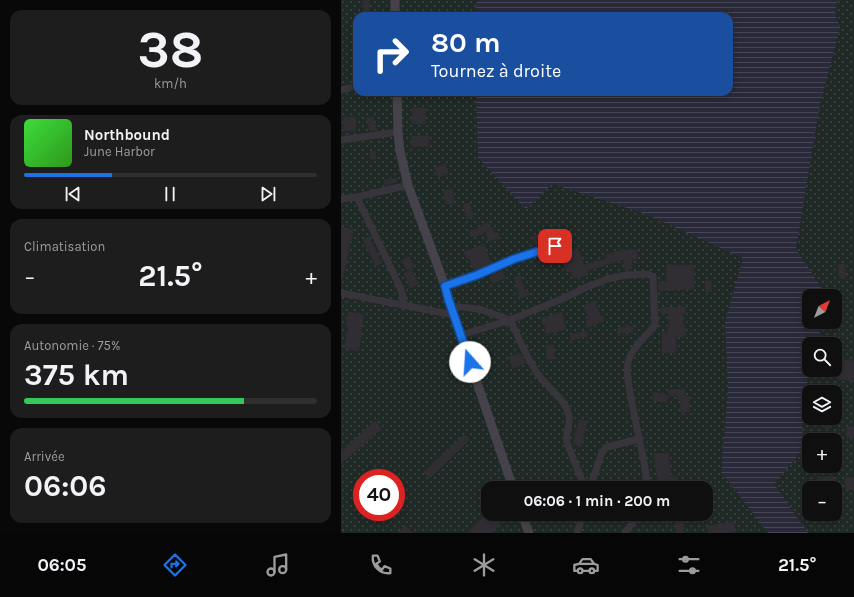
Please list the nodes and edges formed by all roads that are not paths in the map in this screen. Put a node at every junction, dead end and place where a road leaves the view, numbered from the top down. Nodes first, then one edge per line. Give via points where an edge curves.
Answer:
1 (395, 0) edge
2 (395, 12) edge
3 (353, 87) edge
4 (341, 90) edge
5 (397, 96) edge
6 (398, 132) junction
7 (341, 140) edge
8 (408, 184) junction
9 (357, 197) junction
10 (341, 199) edge
11 (555, 246) dead end
12 (445, 286) junction
13 (341, 293) edge
14 (404, 306) junction
15 (450, 306) junction
16 (454, 316) junction
17 (510, 320) junction
18 (461, 335) junction
19 (639, 438) junction
20 (511, 481) edge
21 (582, 481) edge
22 (592, 481) edge
23 (647, 481) edge
24 (525, 521) edge
25 (581, 521) edge
26 (634, 521) edge
27 (529, 533) edge
28 (577, 533) edge
29 (625, 533) edge

1 - 2 street
3 - 4 street
5 - 6 street
6 - 7 street
6 - 8 street
8 - 9 street
8 - 12 street
9 - 10 street
9 - 14 street via 400,288
11 - 12 street
12 - 15 street
13 - 14 street
14 - 16 street
15 - 16 street
15 - 17 street via 482,310
16 - 18 street
17 - 18 street
17 - 19 street via 607,279 648,274 653,277 655,325 633,350 627,365
17 - 21 street via 537,373 557,395 569,415 567,442
18 - 20 street
19 - 22 street via 607,447 602,452
19 - 23 street
24 - 27 street
25 - 28 street
26 - 29 street

